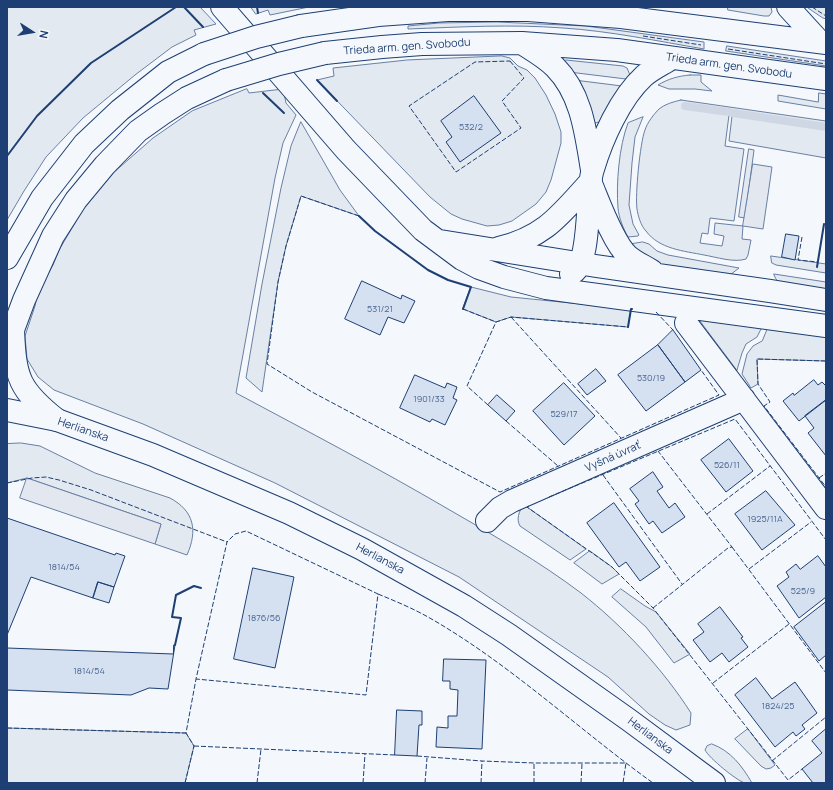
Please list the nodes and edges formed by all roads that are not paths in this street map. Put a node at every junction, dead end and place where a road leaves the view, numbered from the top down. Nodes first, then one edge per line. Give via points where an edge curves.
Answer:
1 (222, 7) edge
2 (653, 7) edge
3 (788, 7) edge
4 (621, 17) junction
5 (522, 43) junction
6 (823, 43) edge
7 (672, 58) junction
8 (826, 79) edge
9 (591, 176) junction
10 (435, 240) junction
11 (495, 250) junction
12 (7, 258) edge
13 (588, 265) junction
14 (682, 279) junction
15 (632, 300) junction
16 (826, 300) edge
17 (686, 323) dead end
18 (826, 326) edge
19 (10, 338) edge
20 (744, 399) junction
21 (7, 410) edge
22 (58, 420) junction
23 (826, 508) edge
24 (487, 521) dead end
25 (714, 783) edge

1 - 10 street via 346,150 411,219
2 - 4 street
3 - 6 street
4 - 6 street
4 - 12 street, bridge via 528,10 448,10 378,15 301,26 204,54 168,72 120,110 84,144 42,198
5 - 7 street, Trieda arm. gen. Svobodu via 617,50
5 - 9 street via 554,66 572,89 585,132
5 - 19 street, Trieda arm. gen. Svobodu, bridge via 422,44 325,53 226,80 187,98 138,131 76,200 53,236
7 - 8 street, Trieda arm. gen. Svobodu
7 - 9 street via 644,76 628,95 614,117
9 - 11 street via 546,228 513,245
9 - 13 street via 586,238
9 - 14 street via 598,201 626,255 654,272
10 - 11 street
10 - 13 street via 490,263 566,274
10 - 15 street via 462,259 504,277 546,288
11 - 13 street
13 - 14 street
13 - 15 street
14 - 16 street
15 - 18 street
17 - 20 street
19 - 22 street via 20,381 38,405
20 - 23 street
20 - 24 street, Vyšná úvrať via 512,502 500,508
21 - 22 street, Herlianska
22 - 25 street, Herlianska via 153,455 289,513 426,584 509,635

